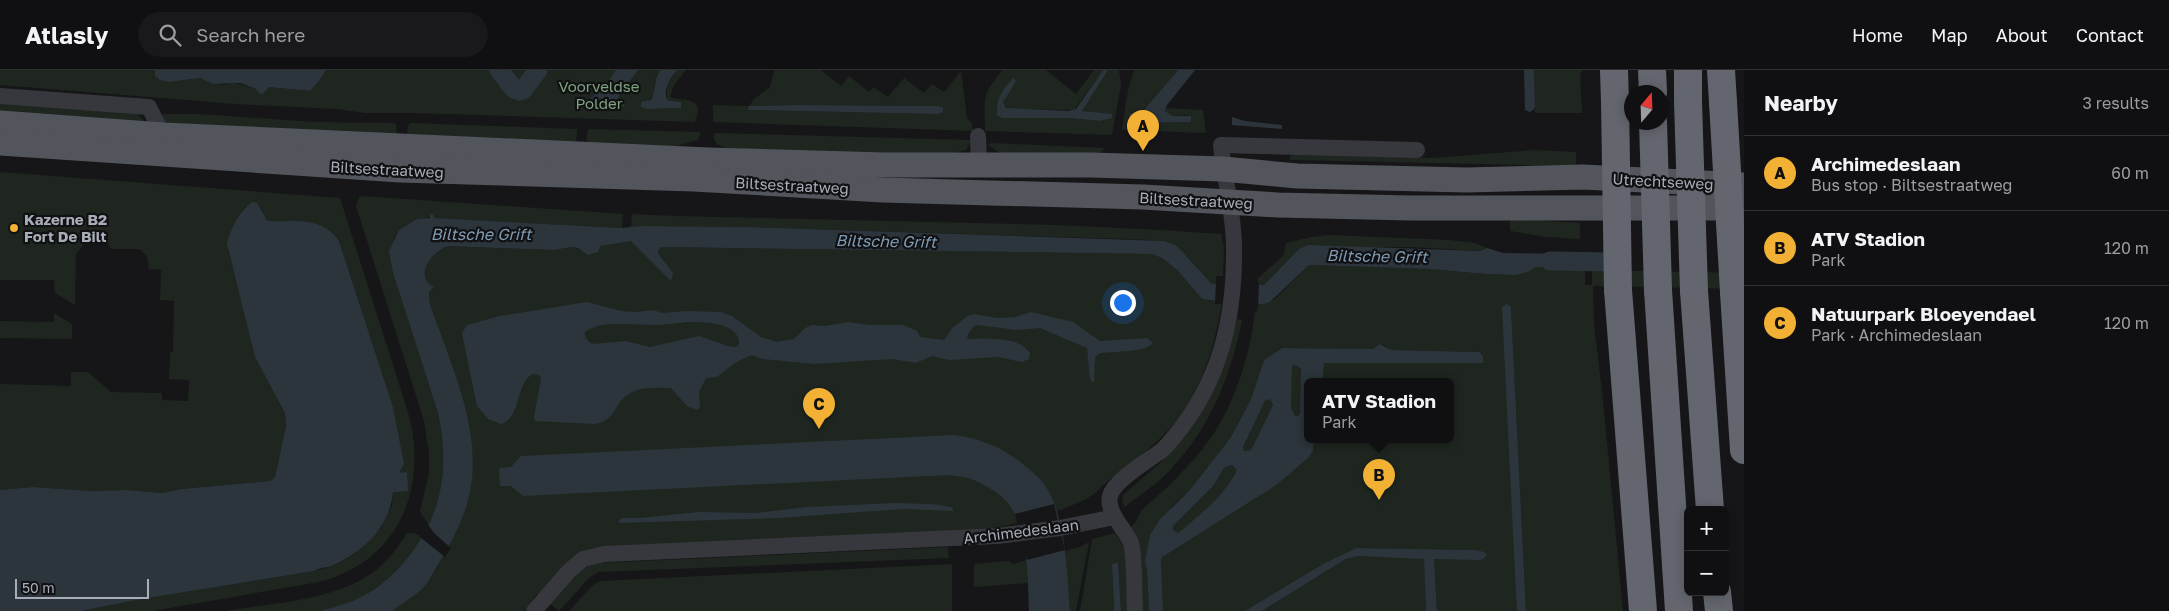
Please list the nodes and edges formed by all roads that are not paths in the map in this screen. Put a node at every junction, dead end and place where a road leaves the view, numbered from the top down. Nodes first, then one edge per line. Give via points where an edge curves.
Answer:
1 (1614, 70) edge
2 (1652, 70) edge
3 (1688, 70) edge
4 (1722, 70) edge
5 (1653, 85) edge
6 (0, 96) edge
7 (0, 123) edge
8 (1653, 130) edge
9 (163, 135) junction
10 (978, 136) dead end
11 (0, 143) edge
12 (1417, 150) dead end
13 (1222, 157) junction
14 (979, 165) junction
15 (1583, 177) joint
16 (1744, 185) edge
17 (1228, 200) junction
18 (1584, 208) joint
19 (1744, 208) edge
20 (1744, 450) edge
21 (1710, 506) edge
22 (1114, 517) junction
23 (1717, 596) edge
24 (534, 611) edge
25 (1135, 611) edge
26 (1643, 611) edge
27 (1679, 611) edge
28 (1719, 611) edge

1 - 26 highway, bridge via 1618,290
2 - 5 highway
3 - 21 highway, bridge via 1694,291
4 - 20 highway, bridge
6 - 9 street via 149,107
7 - 9 main road, Biltsestraatweg
8 - 27 highway, bridge via 1658,290
9 - 14 main road, Biltsestraatweg via 708,160
10 - 14 street
11 - 17 main road, Biltsestraatweg via 400,170
12 - 13 street, Biltsestraatweg
13 - 14 main road, Biltsestraatweg via 1091,165
13 - 15 main road, Biltsestraatweg via 1278,175 1466,180
13 - 17 street
15 - 16 main road, Utrechtseweg
17 - 18 main road, Biltsestraatweg via 1278,205 1410,208
17 - 22 street via 1234,246 1230,311 1224,344 1191,416 1163,450 1112,491 1110,498
18 - 19 main road, Utrechtseweg
22 - 24 street, Archimedeslaan via 1020,534 962,539 604,554 584,559 569,571
22 - 25 street via 1132,545
23 - 28 highway

